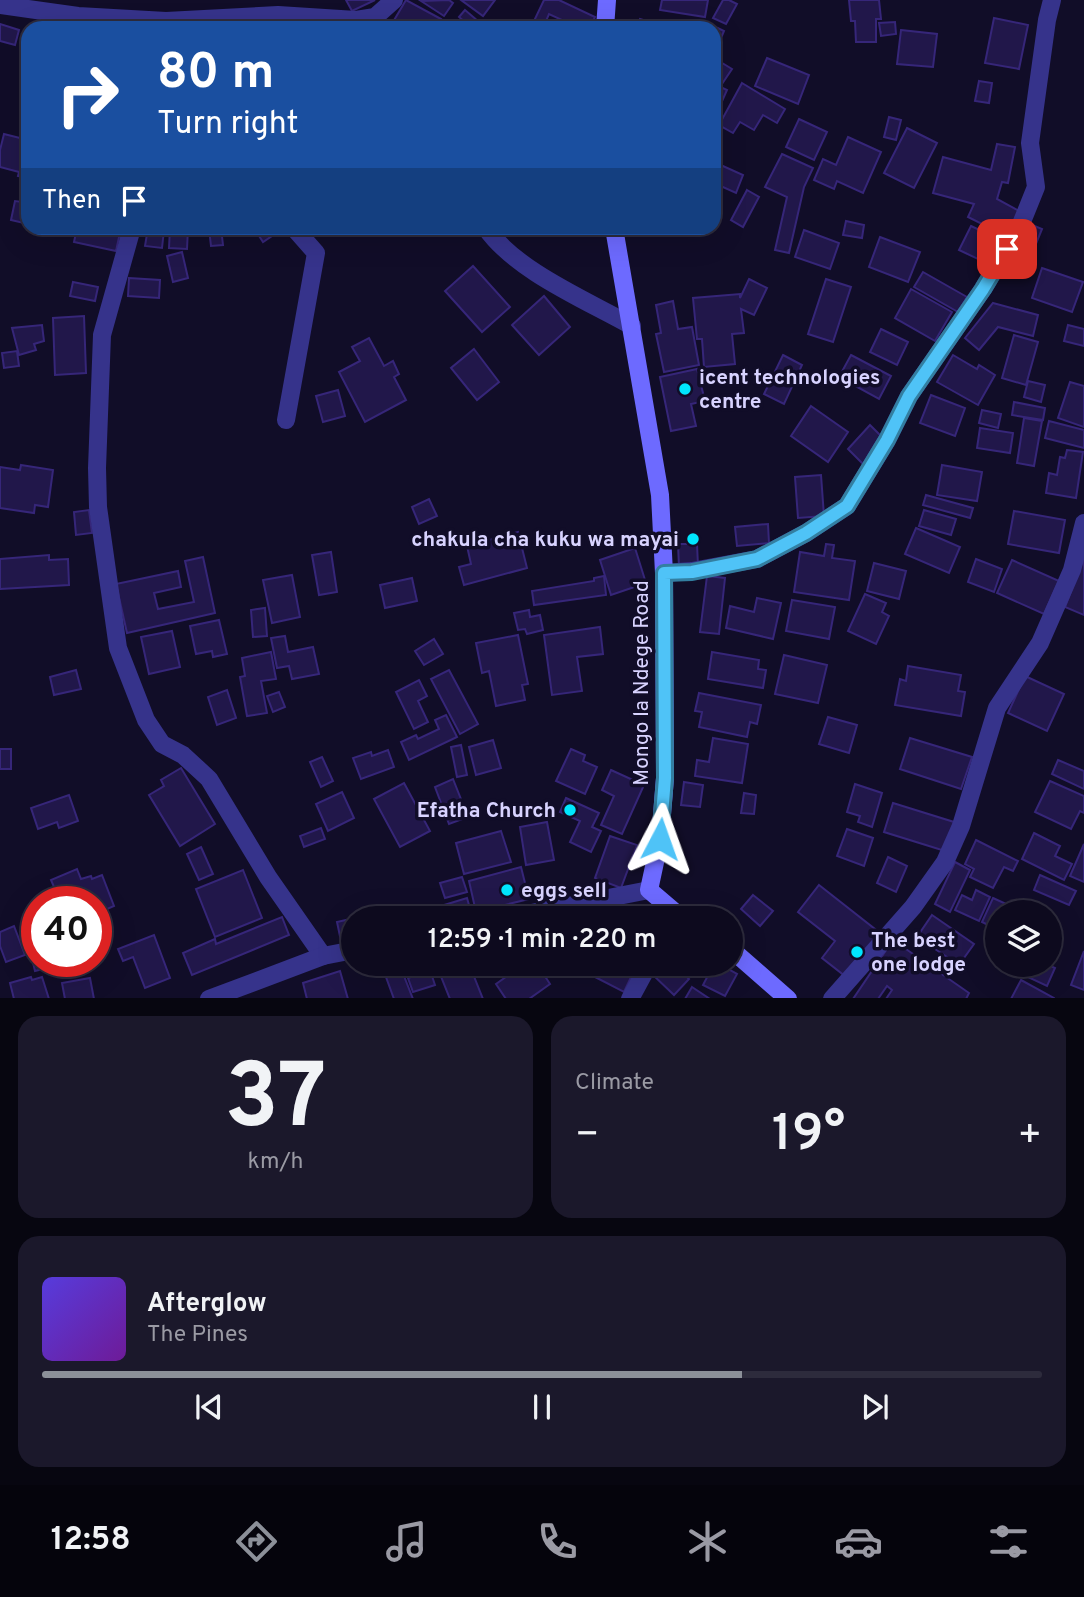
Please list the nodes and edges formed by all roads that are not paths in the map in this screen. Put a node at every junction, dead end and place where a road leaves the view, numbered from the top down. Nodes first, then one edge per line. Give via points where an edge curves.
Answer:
1 (394, 0) edge
2 (607, 0) edge
3 (1052, 0) edge
4 (0, 5) edge
5 (82, 8) edge
6 (166, 21) edge
7 (166, 21) edge
8 (368, 21) edge
9 (380, 21) edge
10 (606, 21) edge
11 (130, 235) edge
12 (300, 235) edge
13 (491, 235) edge
14 (615, 235) edge
15 (632, 326) junction
16 (286, 420) dead end
17 (1084, 523) edge
18 (664, 573) junction
19 (649, 890) junction
20 (567, 906) edge
21 (665, 906) edge
22 (341, 953) edge
23 (323, 956) junction
24 (743, 960) edge
25 (642, 976) edge
26 (212, 998) edge
27 (631, 998) edge
28 (787, 998) edge
29 (833, 998) edge

1 - 9 street
2 - 10 street
3 - 18 street via 1030,144 1035,187 1019,229 909,396 847,506 757,559
4 - 5 street
5 - 7 street
6 - 8 street via 278,15
11 - 23 street via 102,335 97,468 98,507 118,648 146,720 162,744 183,755 209,779
12 - 16 street via 316,253
13 - 15 street via 526,268
14 - 15 street, Mongo la Ndege Road
15 - 18 street, Mongo la Ndege Road via 660,495
17 - 29 street via 1072,570 1041,643 997,708 961,826 945,862 914,907
18 - 19 street, Mongo la Ndege Road via 665,778 660,839
19 - 20 street
19 - 21 street
22 - 23 street
23 - 26 street
24 - 28 street
25 - 27 street

